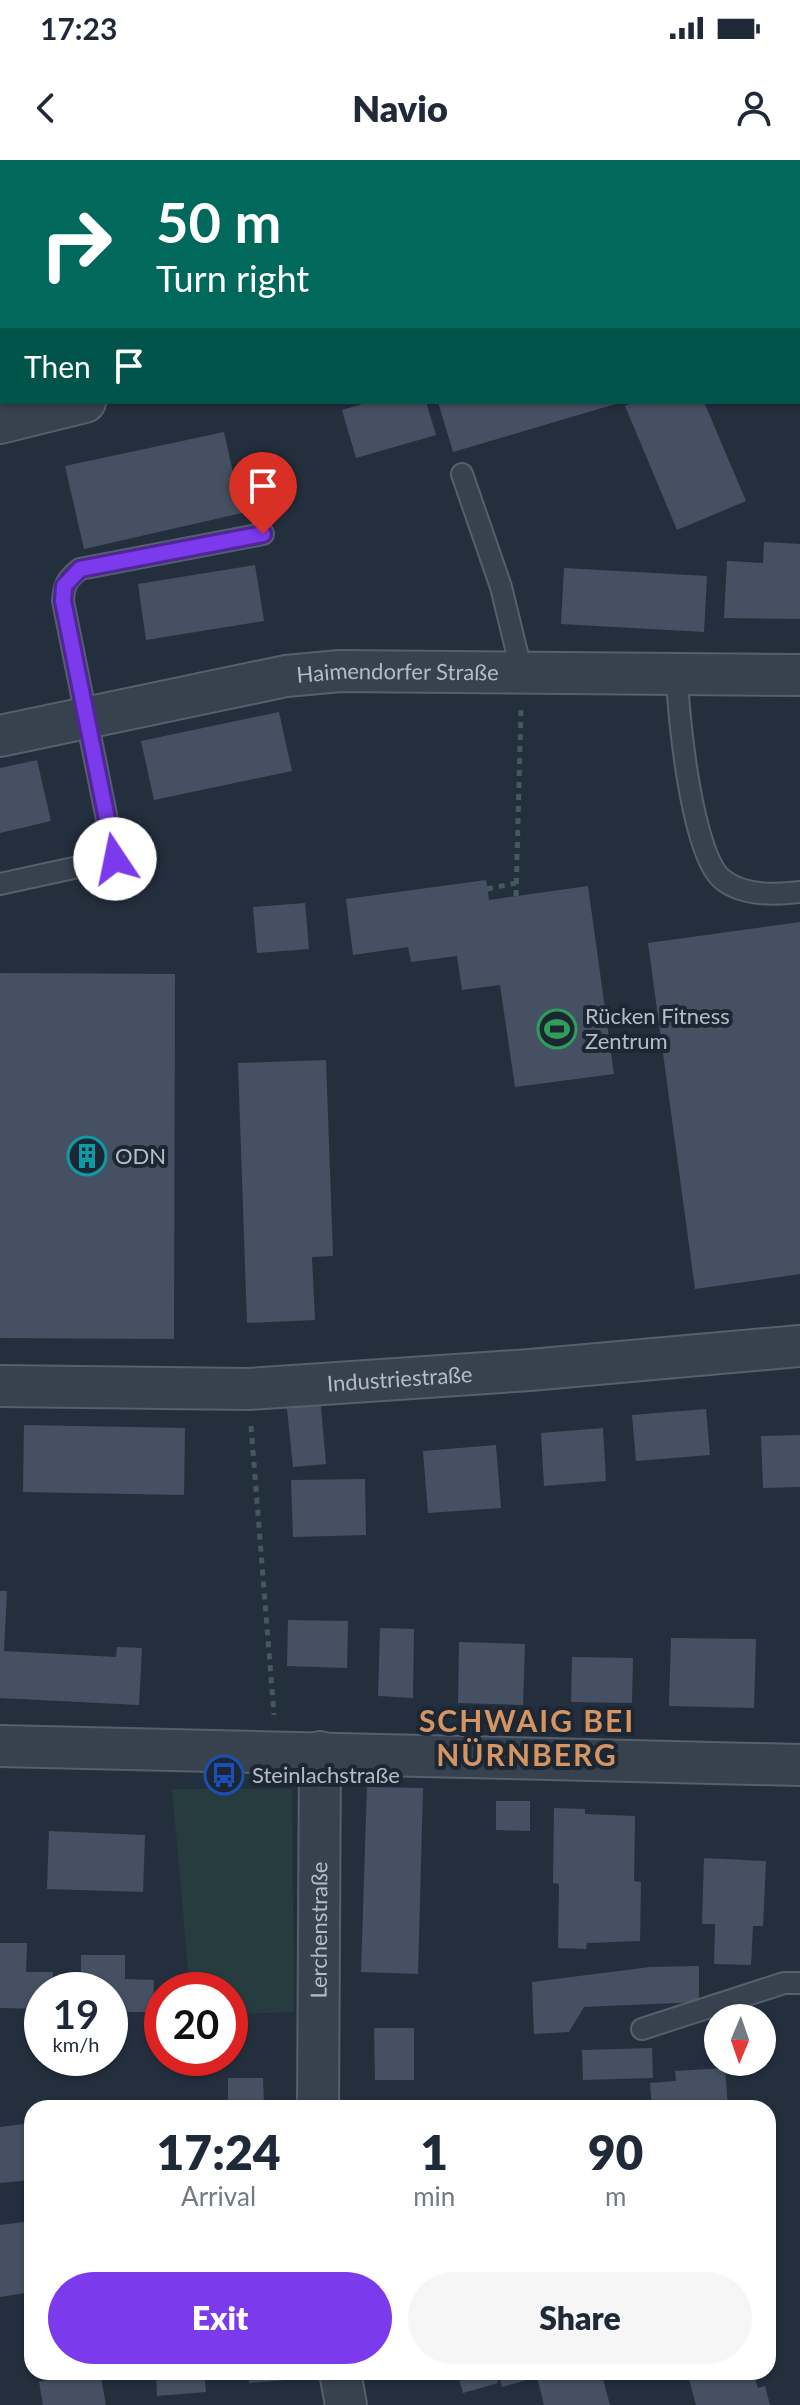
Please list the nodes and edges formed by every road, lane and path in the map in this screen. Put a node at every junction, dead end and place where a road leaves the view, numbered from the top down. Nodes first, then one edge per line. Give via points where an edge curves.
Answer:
1 (73, 404) edge
2 (10, 415) edge
3 (462, 474) dead end
4 (263, 534) dead end
5 (522, 673) junction
6 (677, 675) junction
7 (800, 675) edge
8 (89, 719) junction
9 (0, 736) edge
10 (516, 883) junction
11 (0, 884) edge
12 (487, 889) dead end
13 (800, 892) edge
14 (516, 896) dead end
15 (800, 1346) edge
16 (0, 1386) edge
17 (248, 1389) junction
18 (0, 1746) edge
19 (277, 1752) junction
20 (320, 1752) junction
21 (800, 1765) edge
22 (800, 1983) edge
23 (642, 2029) dead end
24 (318, 2100) edge
25 (341, 2380) edge
26 (346, 2405) edge

1 - 2 street
3 - 5 lane via 501,587
4 - 8 lane via 80,569 70,576 63,601
5 - 6 street, Haimendorfer Straße
5 - 8 street, Haimendorfer Straße via 340,671 286,676
5 - 10 path
6 - 7 street, Haimendorfer Straße
6 - 13 lane via 678,712 703,852 722,879 759,894
8 - 9 street, Haimendorfer Straße
8 - 11 lane via 115,859
10 - 12 path
10 - 14 path
15 - 17 street, Industriestraße
16 - 17 street, Industriestraße
17 - 19 path
18 - 19 street
19 - 20 street
20 - 21 street
20 - 24 street, Lerchenstraße
22 - 23 lane via 784,1983
25 - 26 street

